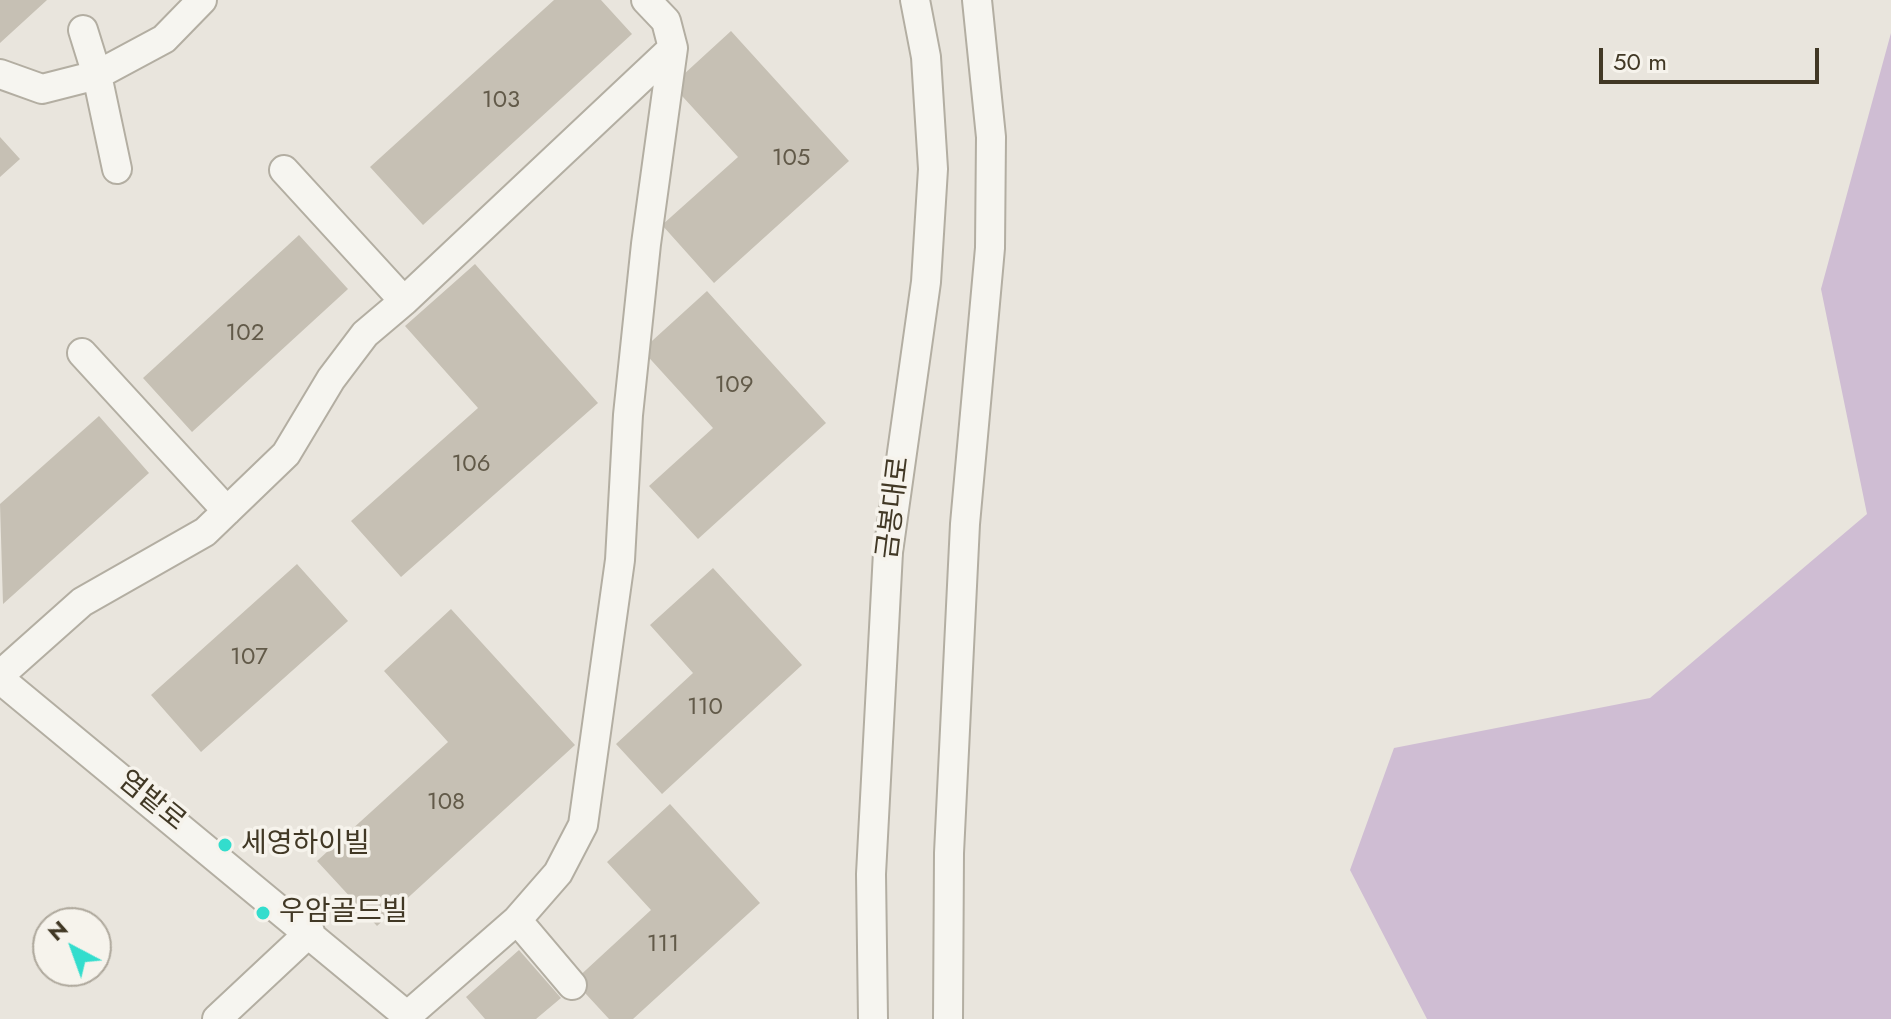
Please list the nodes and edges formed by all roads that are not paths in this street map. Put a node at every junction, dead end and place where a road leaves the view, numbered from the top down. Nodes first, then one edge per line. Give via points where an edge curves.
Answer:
1 (202, 0) edge
2 (646, 0) edge
3 (915, 0) edge
4 (977, 0) edge
5 (83, 30) dead end
6 (673, 48) junction
7 (0, 74) edge
8 (97, 75) junction
9 (117, 169) dead end
10 (284, 170) dead end
11 (404, 301) junction
12 (82, 353) dead end
13 (227, 511) junction
14 (0, 677) edge
15 (517, 920) junction
16 (310, 932) junction
17 (572, 985) dead end
18 (409, 1017) edge
19 (217, 1019) edge
20 (873, 1019) edge
21 (948, 1019) edge

1 - 8 street via 164,39
2 - 6 street via 666,21
3 - 20 street, 금봉대로 via 926,57 933,169 926,282 888,552 871,874
4 - 21 street via 991,137 990,248 965,524 949,853
5 - 8 street
6 - 11 street
6 - 15 street via 632,384 620,560 583,825 558,873
7 - 8 street via 42,89
8 - 9 street
10 - 11 street
11 - 13 street via 365,334 286,454
12 - 13 street
13 - 14 street via 205,532 82,602
14 - 16 street, 염밭로
15 - 17 street
15 - 18 street
16 - 18 street, 염밭로
16 - 19 street

